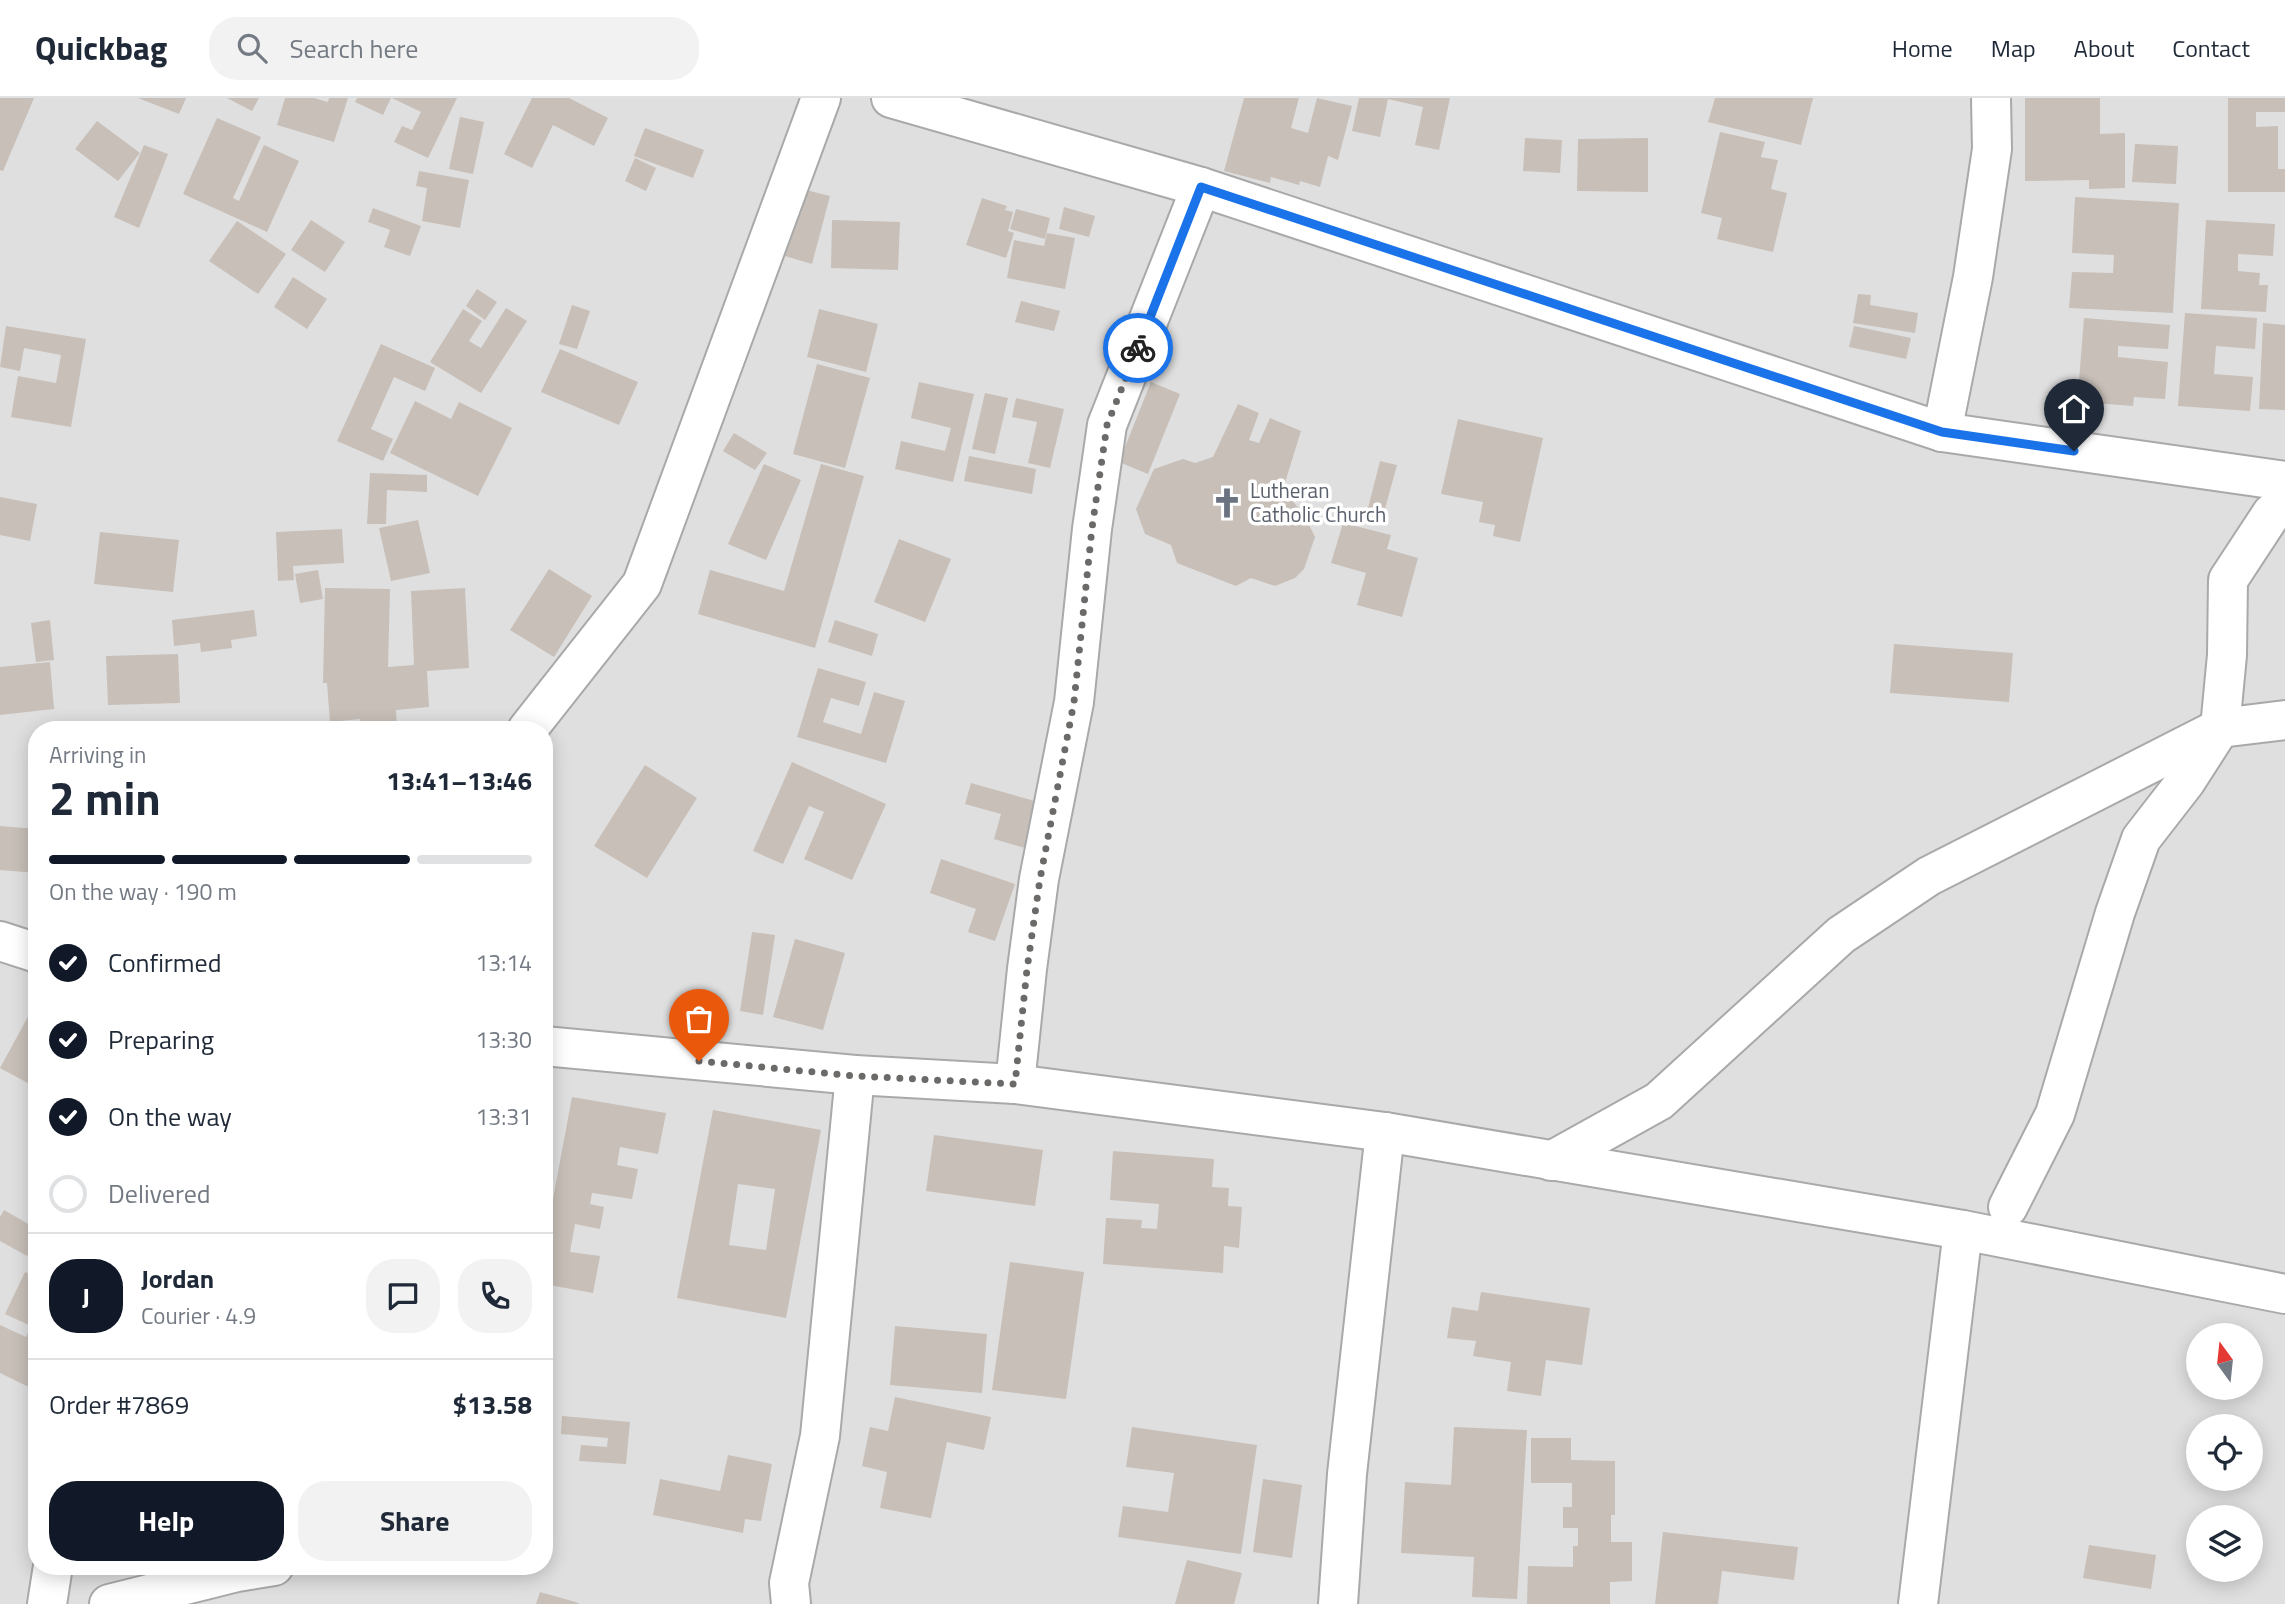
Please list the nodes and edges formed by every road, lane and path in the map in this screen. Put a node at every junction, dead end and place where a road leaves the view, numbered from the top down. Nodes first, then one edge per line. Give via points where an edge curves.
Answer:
1 (821, 98) edge
2 (891, 98) edge
3 (1990, 98) edge
4 (1201, 187) junction
5 (1942, 432) junction
6 (2285, 481) edge
7 (2285, 504) edge
8 (2285, 720) edge
9 (534, 721) edge
10 (2220, 728) junction
11 (0, 941) edge
12 (28, 950) edge
13 (553, 1047) edge
14 (855, 1076) junction
15 (1015, 1084) junction
16 (1385, 1132) junction
17 (1551, 1161) junction
18 (2008, 1207) dead end
19 (1964, 1230) junction
20 (2285, 1294) edge
21 (52, 1575) edge
22 (225, 1575) edge
23 (47, 1604) edge
24 (109, 1604) edge
25 (791, 1604) edge
26 (1338, 1604) edge
27 (1918, 1604) edge

1 - 9 street via 642,584
2 - 4 street
3 - 5 street via 1992,149 1973,277
4 - 5 street
4 - 15 street via 1107,425 1074,702 1040,879
5 - 6 street
7 - 10 street via 2272,513 2228,580
8 - 10 street
10 - 17 street via 1929,876 1841,935 1658,1101
10 - 18 street via 2141,839 2055,1114
11 - 12 street
13 - 14 street
14 - 15 street
14 - 25 street via 820,1436 789,1583
15 - 16 street
16 - 17 street
16 - 26 street via 1347,1474
17 - 19 street
19 - 20 street
19 - 27 street
21 - 23 street
22 - 24 street

